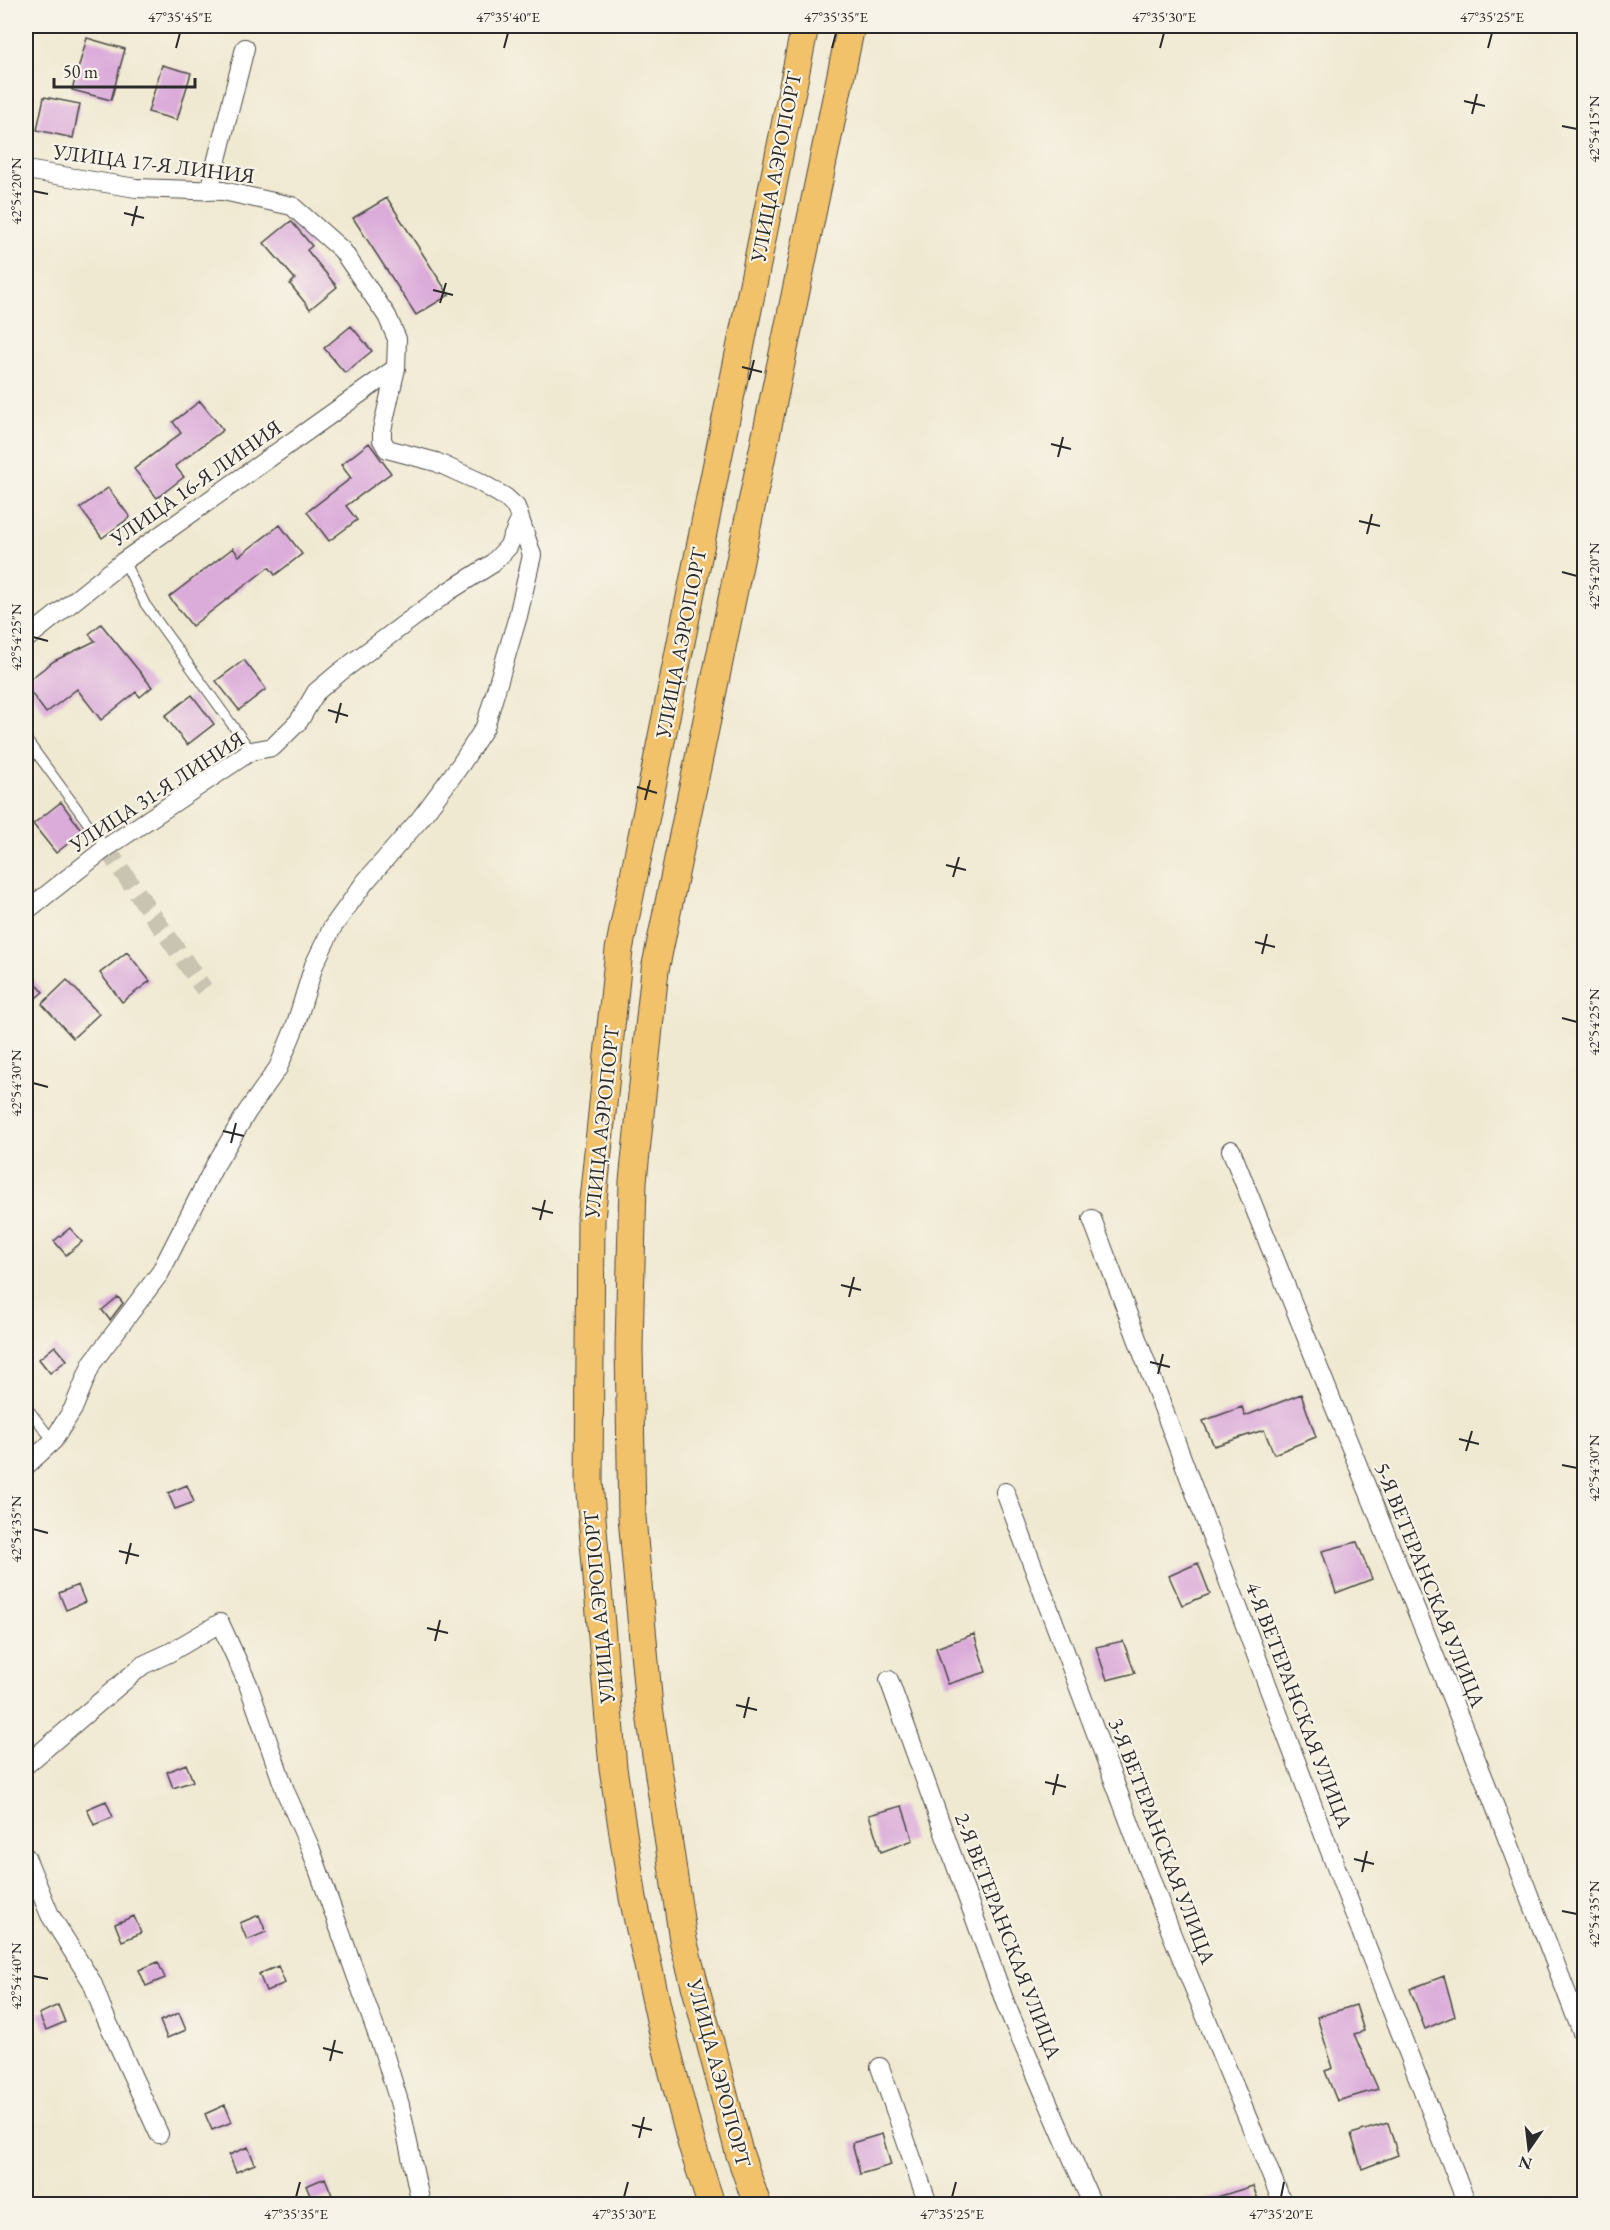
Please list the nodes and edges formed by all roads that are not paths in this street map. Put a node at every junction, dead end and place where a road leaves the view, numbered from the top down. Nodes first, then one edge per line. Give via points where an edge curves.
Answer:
1 (853, 26) edge
2 (803, 32) edge
3 (245, 48) dead end
4 (26, 170) edge
5 (209, 191) junction
6 (396, 368) junction
7 (520, 520) junction
8 (124, 561) junction
9 (26, 639) edge
10 (26, 739) edge
11 (251, 751) junction
12 (106, 848) junction
13 (26, 911) edge
14 (1231, 1150) dead end
15 (1092, 1220) dead end
16 (26, 1406) edge
17 (53, 1441) junction
18 (26, 1466) edge
19 (1005, 1492) dead end
20 (889, 1680) dead end
21 (26, 1766) edge
22 (26, 1857) edge
23 (1584, 2038) edge
24 (880, 2067) dead end
25 (159, 2134) dead end
26 (421, 2205) edge
27 (711, 2205) edge
28 (757, 2205) edge
29 (928, 2205) edge
30 (1092, 2205) edge
31 (1283, 2205) edge
32 (1467, 2205) edge

1 - 28 main road, УЛИЦА АЭРОПОРТ via 655,970 633,1181 629,1347 632,1517 649,1707 683,1940 739,2152
2 - 27 main road, УЛИЦА АЭРОПОРТ via 619,950 591,1219 589,1482 613,1768 633,1898 665,2042
3 - 5 street
4 - 5 street, УЛИЦА 17-Я ЛИНИЯ via 136,188
5 - 6 street, УЛИЦА 17-Я ЛИНИЯ via 292,206 342,250 387,316 397,339
6 - 7 street, УЛИЦА 17-Я ЛИНИЯ via 382,430 387,449 436,462 478,481 516,507
6 - 8 street, УЛИЦА 16-Я ЛИНИЯ
7 - 11 street, УЛИЦА 31-Я ЛИНИЯ via 508,547 492,564 448,591 332,678 316,692 299,721 273,747
7 - 17 street via 532,555 485,727 420,819 365,882 332,928 314,964 278,1068 214,1167 160,1273 92,1363 73,1408
8 - 9 street, УЛИЦА 16-Я ЛИНИЯ
8 - 11 lane via 145,604
10 - 12 lane
11 - 12 street, УЛИЦА 31-Я ЛИНИЯ
12 - 13 street, УЛИЦА 31-Я ЛИНИЯ
14 - 23 street, 5-Я ВЕТЕРАНСКАЯ УЛИЦА
15 - 32 street, 4-Я ВЕТЕРАНСКАЯ УЛИЦА
16 - 17 lane
17 - 18 street
19 - 31 street, 3-Я ВЕТЕРАНСКАЯ УЛИЦА via 1172,1935
20 - 30 street, 2-Я ВЕТЕРАНСКАЯ УЛИЦА via 1006,2005
21 - 26 street via 143,1665 220,1623 248,1684 384,2053 400,2105
22 - 25 street via 50,1915 92,1982
24 - 29 street

